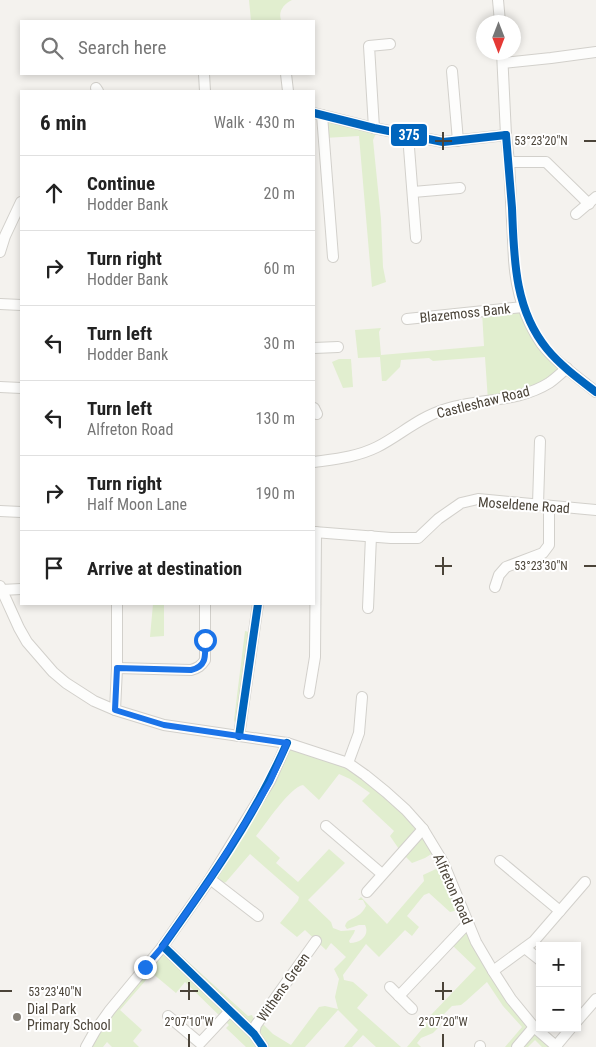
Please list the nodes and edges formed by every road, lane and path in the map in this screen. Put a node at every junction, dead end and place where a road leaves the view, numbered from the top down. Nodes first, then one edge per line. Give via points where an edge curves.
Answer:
1 (498, 0) edge
2 (499, 15) edge
3 (390, 44) dead end
4 (596, 52) edge
5 (521, 58) edge
6 (503, 60) edge
7 (452, 71) dead end
8 (204, 75) edge
9 (286, 75) edge
10 (205, 90) edge
11 (288, 90) edge
12 (318, 114) edge
13 (374, 128) junction
14 (506, 134) junction
15 (408, 135) junction
16 (458, 141) junction
17 (509, 162) junction
18 (460, 188) dead end
19 (413, 192) junction
20 (592, 200) edge
21 (20, 206) edge
22 (576, 214) dead end
23 (416, 238) dead end
24 (0, 252) edge
25 (333, 257) dead end
26 (0, 304) edge
27 (20, 305) edge
28 (523, 307) junction
29 (407, 319) dead end
30 (338, 347) dead end
31 (315, 348) edge
32 (567, 368) junction
33 (0, 387) edge
34 (20, 388) edge
35 (596, 392) edge
36 (540, 441) dead end
37 (315, 462) edge
38 (538, 504) junction
39 (549, 506) junction
40 (596, 510) edge
41 (0, 511) edge
42 (20, 512) edge
43 (315, 532) edge
44 (371, 536) junction
45 (495, 587) dead end
46 (1, 588) edge
47 (20, 589) edge
48 (117, 605) edge
49 (205, 605) edge
50 (258, 605) edge
51 (368, 608) dead end
52 (117, 668) junction
53 (309, 693) dead end
54 (362, 697) dead end
55 (115, 710) junction
56 (239, 736) junction
57 (287, 743) junction
58 (348, 763) junction
59 (326, 826) dead end
60 (423, 829) junction
61 (500, 861) dead end
62 (382, 874) junction
63 (210, 879) junction
64 (585, 882) dead end
65 (367, 892) dead end
66 (560, 911) junction
67 (258, 916) dead end
68 (468, 923) junction
69 (316, 941) dead end
70 (163, 946) junction
71 (525, 948) junction
72 (536, 957) edge
73 (493, 971) junction
74 (390, 987) dead end
75 (399, 996) junction
76 (596, 999) edge
77 (412, 1009) dead end
78 (230, 1012) junction
79 (168, 1016) dead end
80 (581, 1016) edge
81 (534, 1027) junction
82 (568, 1032) edge
83 (254, 1034) junction
84 (557, 1046) edge
85 (86, 1047) edge
86 (263, 1047) edge
87 (517, 1047) edge

1 - 2 street
3 - 13 street via 370,46
4 - 5 street
6 - 14 street
7 - 16 street
8 - 10 street
9 - 11 street
12 - 13 street
12 - 25 street
13 - 15 street
14 - 16 street
14 - 17 street
15 - 16 street via 443,142
15 - 19 street
17 - 20 street via 546,162
17 - 28 street via 515,272
18 - 19 street
19 - 23 street
20 - 22 street
21 - 24 street
26 - 27 street
28 - 29 street, Blazemoss Bank
28 - 32 street via 542,344
30 - 31 street
32 - 35 street
32 - 37 street, Castleshaw Road via 550,382 526,393 441,410 376,448
33 - 34 street
36 - 38 street
38 - 39 street, Moseldene Road
38 - 44 street, Moseldene Road via 478,499 461,504 418,538
39 - 40 street, Moseldene Road
39 - 45 street via 549,545 543,553 506,567
41 - 42 street
43 - 44 street, Moseldene Road
43 - 53 street via 315,657
44 - 51 street
46 - 47 street
46 - 55 street, Alfreton Road via 27,642 46,665 94,701
48 - 52 street
49 - 52 street via 205,660 197,668
50 - 56 street
52 - 55 street
54 - 58 street via 359,733
55 - 56 street, Alfreton Road via 164,725
56 - 57 street, Alfreton Road
57 - 58 street, Alfreton Road
57 - 63 street via 270,782
58 - 60 street, Alfreton Road via 389,794
59 - 62 street
60 - 62 street
60 - 68 street, Alfreton Road via 443,862
61 - 66 street
62 - 65 street
63 - 67 street
63 - 70 street
64 - 66 street
66 - 71 street
68 - 73 street, Alfreton Road
68 - 75 street
69 - 83 street, Withens Green via 256,1025
70 - 78 street
70 - 85 street via 110,1010
71 - 72 street
71 - 73 street
73 - 81 street, Alfreton Road
74 - 75 street
75 - 77 street
76 - 80 street
78 - 79 street via 200,1043
78 - 83 street
81 - 84 street, Alfreton Road
81 - 87 street
82 - 84 street
83 - 86 street

